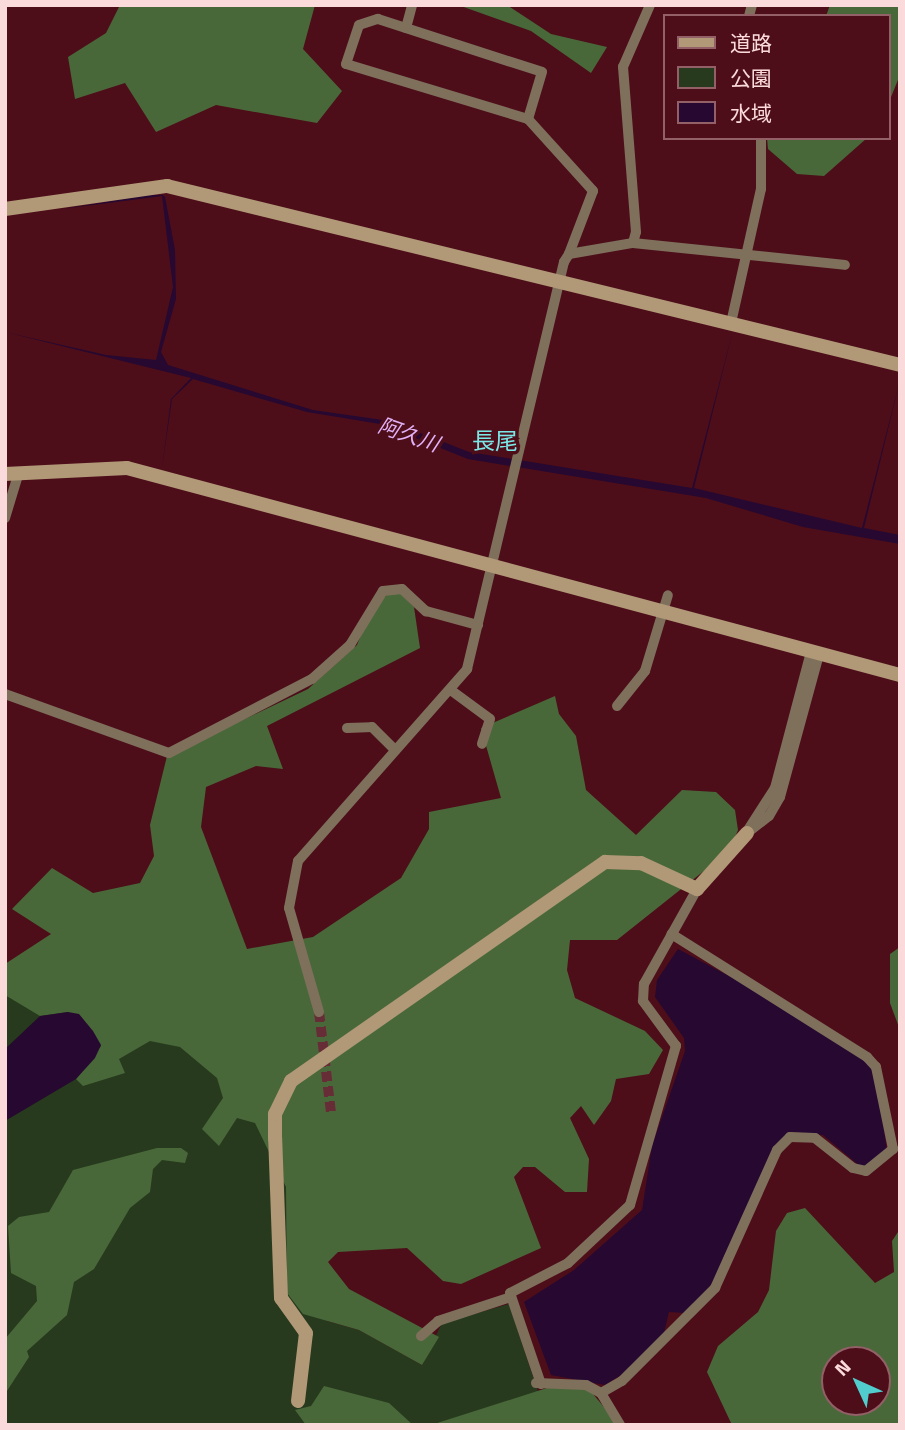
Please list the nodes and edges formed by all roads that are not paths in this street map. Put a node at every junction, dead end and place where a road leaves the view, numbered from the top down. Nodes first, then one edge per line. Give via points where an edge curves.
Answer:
1 (412, 5) edge
2 (650, 5) edge
3 (406, 28) junction
4 (528, 119) junction
5 (761, 140) edge
6 (5, 209) edge
7 (633, 243) junction
8 (569, 254) junction
9 (745, 257) junction
10 (845, 265) dead end
11 (563, 282) junction
12 (731, 323) junction
13 (900, 365) edge
14 (12, 473) edge
15 (5, 519) edge
16 (492, 570) junction
17 (668, 595) dead end
18 (662, 614) junction
19 (478, 625) junction
20 (815, 653) junction
21 (900, 675) edge
22 (452, 691) junction
23 (5, 694) edge
24 (617, 706) dead end
25 (347, 728) dead end
26 (482, 744) dead end
27 (395, 750) junction
28 (747, 833) joint
29 (697, 889) junction
30 (672, 934) junction
31 (319, 1012) tunnel mouth
32 (511, 1297) junction
33 (421, 1336) dead end
34 (601, 1393) junction
35 (298, 1401) dead end
36 (620, 1425) edge

1 - 3 street
2 - 7 street via 623,66 633,173
3 - 4 street via 542,72
3 - 4 street via 378,19 359,25 346,64
4 - 8 street via 593,191
5 - 9 street via 761,189
6 - 11 street via 167,186
7 - 8 street
7 - 9 street
8 - 11 street
9 - 10 street
9 - 12 street
11 - 12 street
11 - 16 street
12 - 13 street
14 - 15 street
14 - 16 street via 127,468
16 - 18 street
16 - 19 street
17 - 18 street
18 - 20 street
18 - 24 street via 645,671
19 - 22 street via 467,669
19 - 23 street via 426,611 402,589 383,591 350,645 312,680 169,752
20 - 21 street
20 - 28 street via 785,787 769,816
22 - 26 street via 490,719
22 - 27 street
25 - 27 street via 372,727
27 - 31 street via 298,860 289,908
28 - 29 street
29 - 30 street
29 - 35 street via 641,863 605,862 291,1081 275,1114 275,1138 281,1298 306,1333
30 - 32 street via 644,984 643,1001 672,1037 673,1069 644,1143 630,1205 568,1263
30 - 34 street via 867,1057 876,1067 893,1149 866,1171 853,1168 815,1138 790,1137 776,1150 715,1288 622,1381
32 - 33 street via 438,1321
32 - 34 street via 538,1383 586,1385
34 - 36 street

